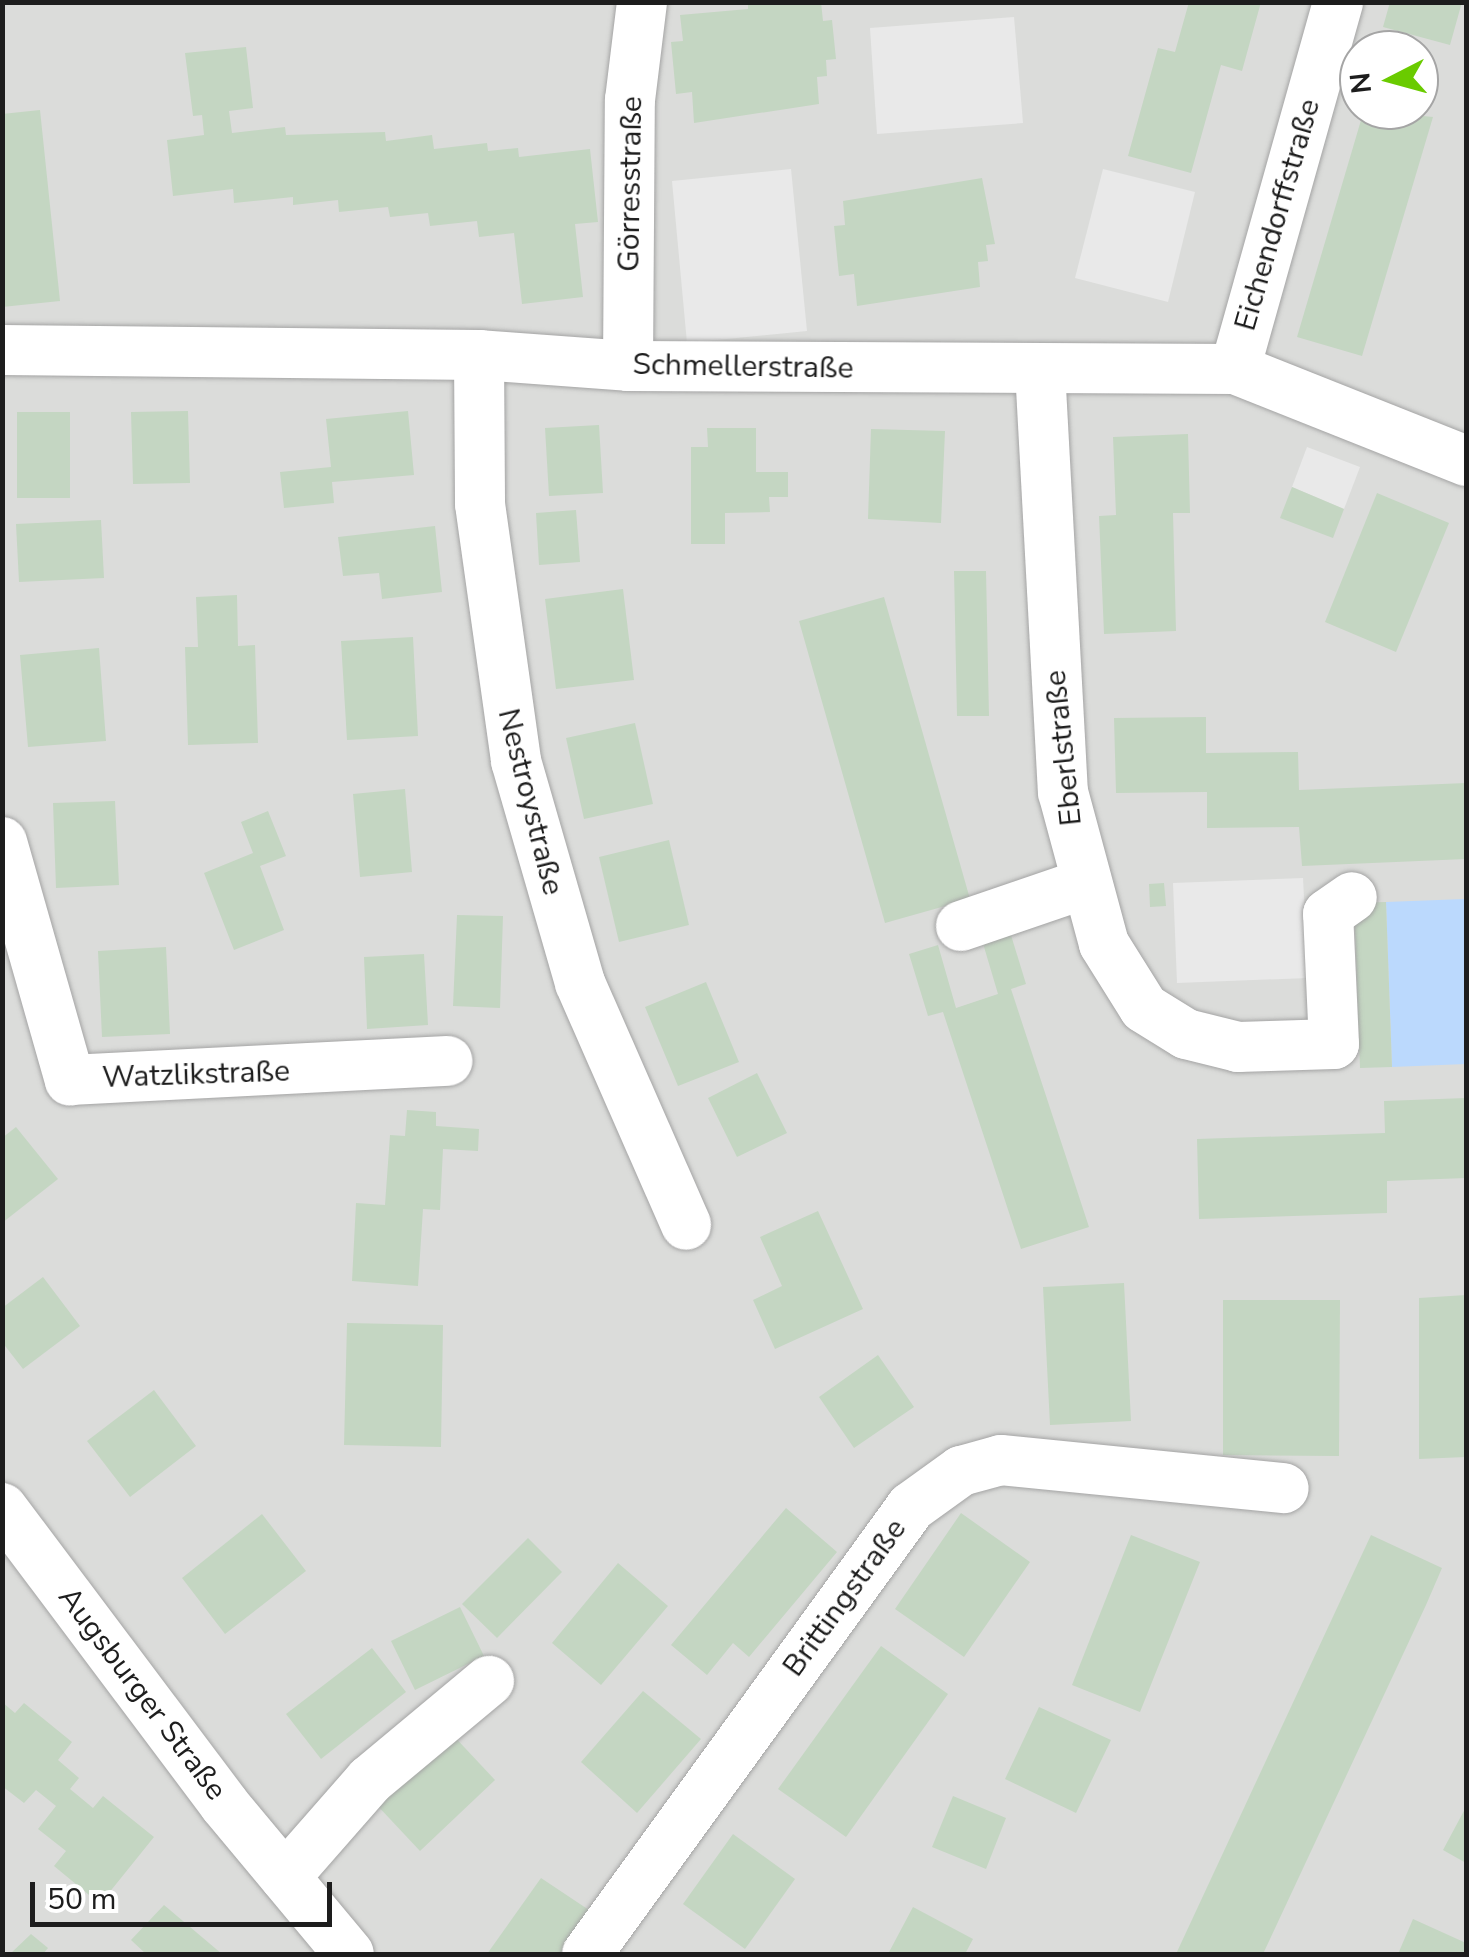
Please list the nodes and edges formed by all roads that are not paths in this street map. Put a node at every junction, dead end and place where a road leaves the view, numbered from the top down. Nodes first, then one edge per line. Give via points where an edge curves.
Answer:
1 (642, 2) edge
2 (1338, 2) edge
3 (2, 350) edge
4 (478, 355) junction
5 (628, 366) junction
6 (1040, 369) junction
7 (1235, 369) junction
8 (1466, 461) edge
9 (2, 842) edge
10 (1084, 884) junction
11 (1352, 897) dead end
12 (962, 926) dead end
13 (448, 1061) dead end
14 (686, 1225) dead end
15 (1284, 1488) dead end
16 (2, 1508) edge
17 (489, 1680) dead end
18 (285, 1877) junction
19 (349, 1954) edge
20 (587, 1954) edge

1 - 5 street, Görresstraße via 630,100
2 - 7 street, Eichendorffstraße
3 - 4 street, Schmellerstraße
4 - 5 street, Schmellerstraße
4 - 14 street, Nestroystraße via 480,504 516,760 580,982
5 - 6 street, Schmellerstraße
6 - 7 street, Schmellerstraße
6 - 10 street, Eberlstraße via 1063,792
7 - 8 street, Schmellerstraße
9 - 13 street, Watzlikstraße via 70,1080
10 - 11 street, Eberlstraße via 1104,944 1144,1008 1186,1034 1238,1047 1334,1044 1328,914
10 - 12 street
15 - 20 street, Brittingstraße via 1001,1460 961,1471 911,1507
16 - 18 street, Augsburger Straße
17 - 18 street via 370,1780
18 - 19 street, Augsburger Straße

